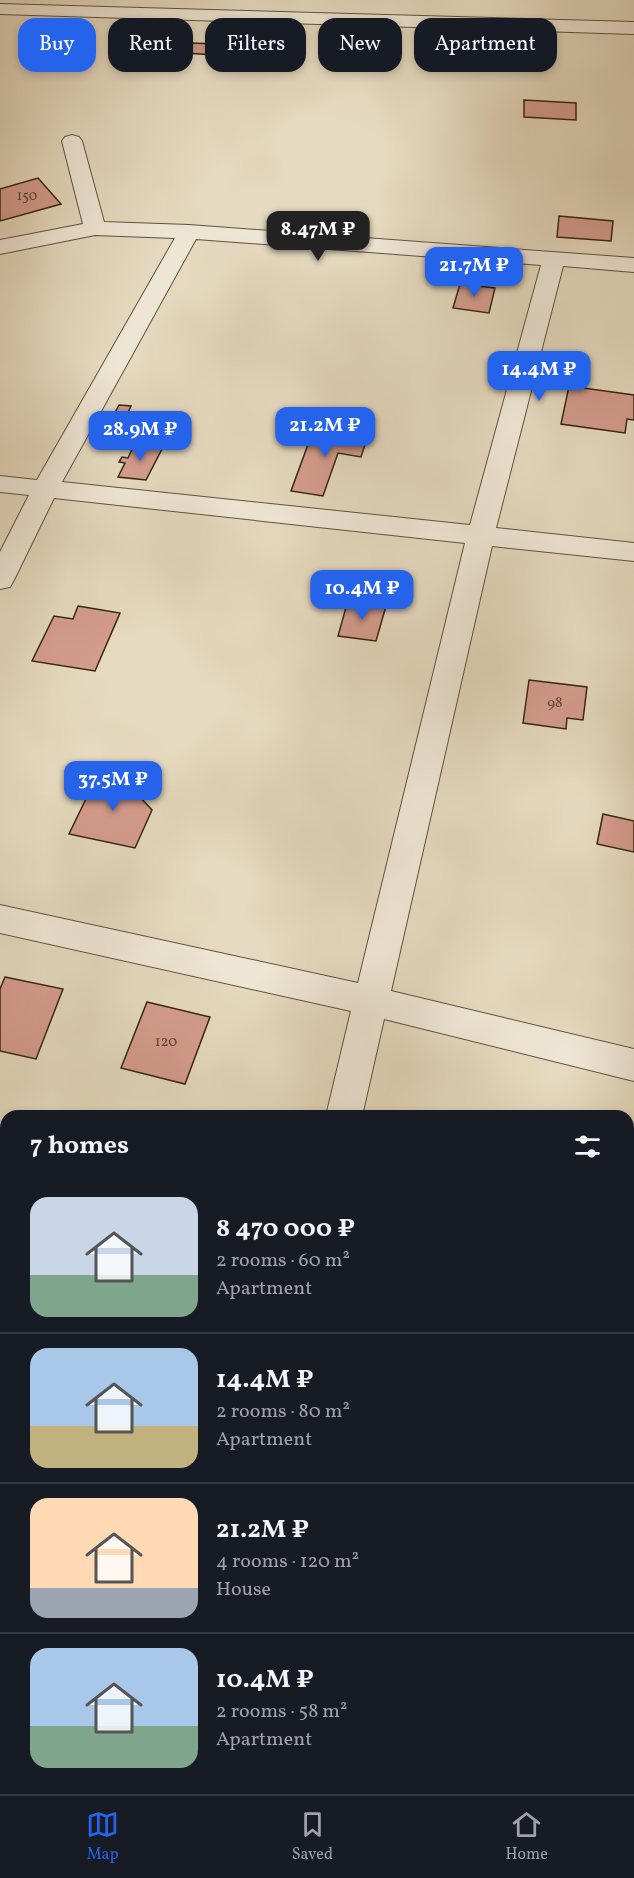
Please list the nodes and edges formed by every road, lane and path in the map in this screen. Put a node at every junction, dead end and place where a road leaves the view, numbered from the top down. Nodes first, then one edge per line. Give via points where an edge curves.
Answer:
1 (0, 9) edge
2 (634, 28) edge
3 (72, 141) dead end
4 (95, 228) junction
5 (189, 232) junction
6 (0, 247) edge
7 (555, 259) junction
8 (634, 265) edge
9 (0, 484) edge
10 (143, 485) dead end
11 (45, 489) junction
12 (481, 534) junction
13 (634, 552) edge
14 (0, 580) edge
15 (0, 919) edge
16 (372, 1001) junction
17 (634, 1065) edge
18 (345, 1110) edge

1 - 2 street
3 - 4 street
4 - 5 street
4 - 6 street
5 - 7 street
5 - 11 street
7 - 8 street
7 - 12 street
9 - 11 street
10 - 11 street via 74,477
11 - 12 street
11 - 14 street
12 - 13 street
12 - 16 street
15 - 16 street
16 - 17 street
16 - 18 street

